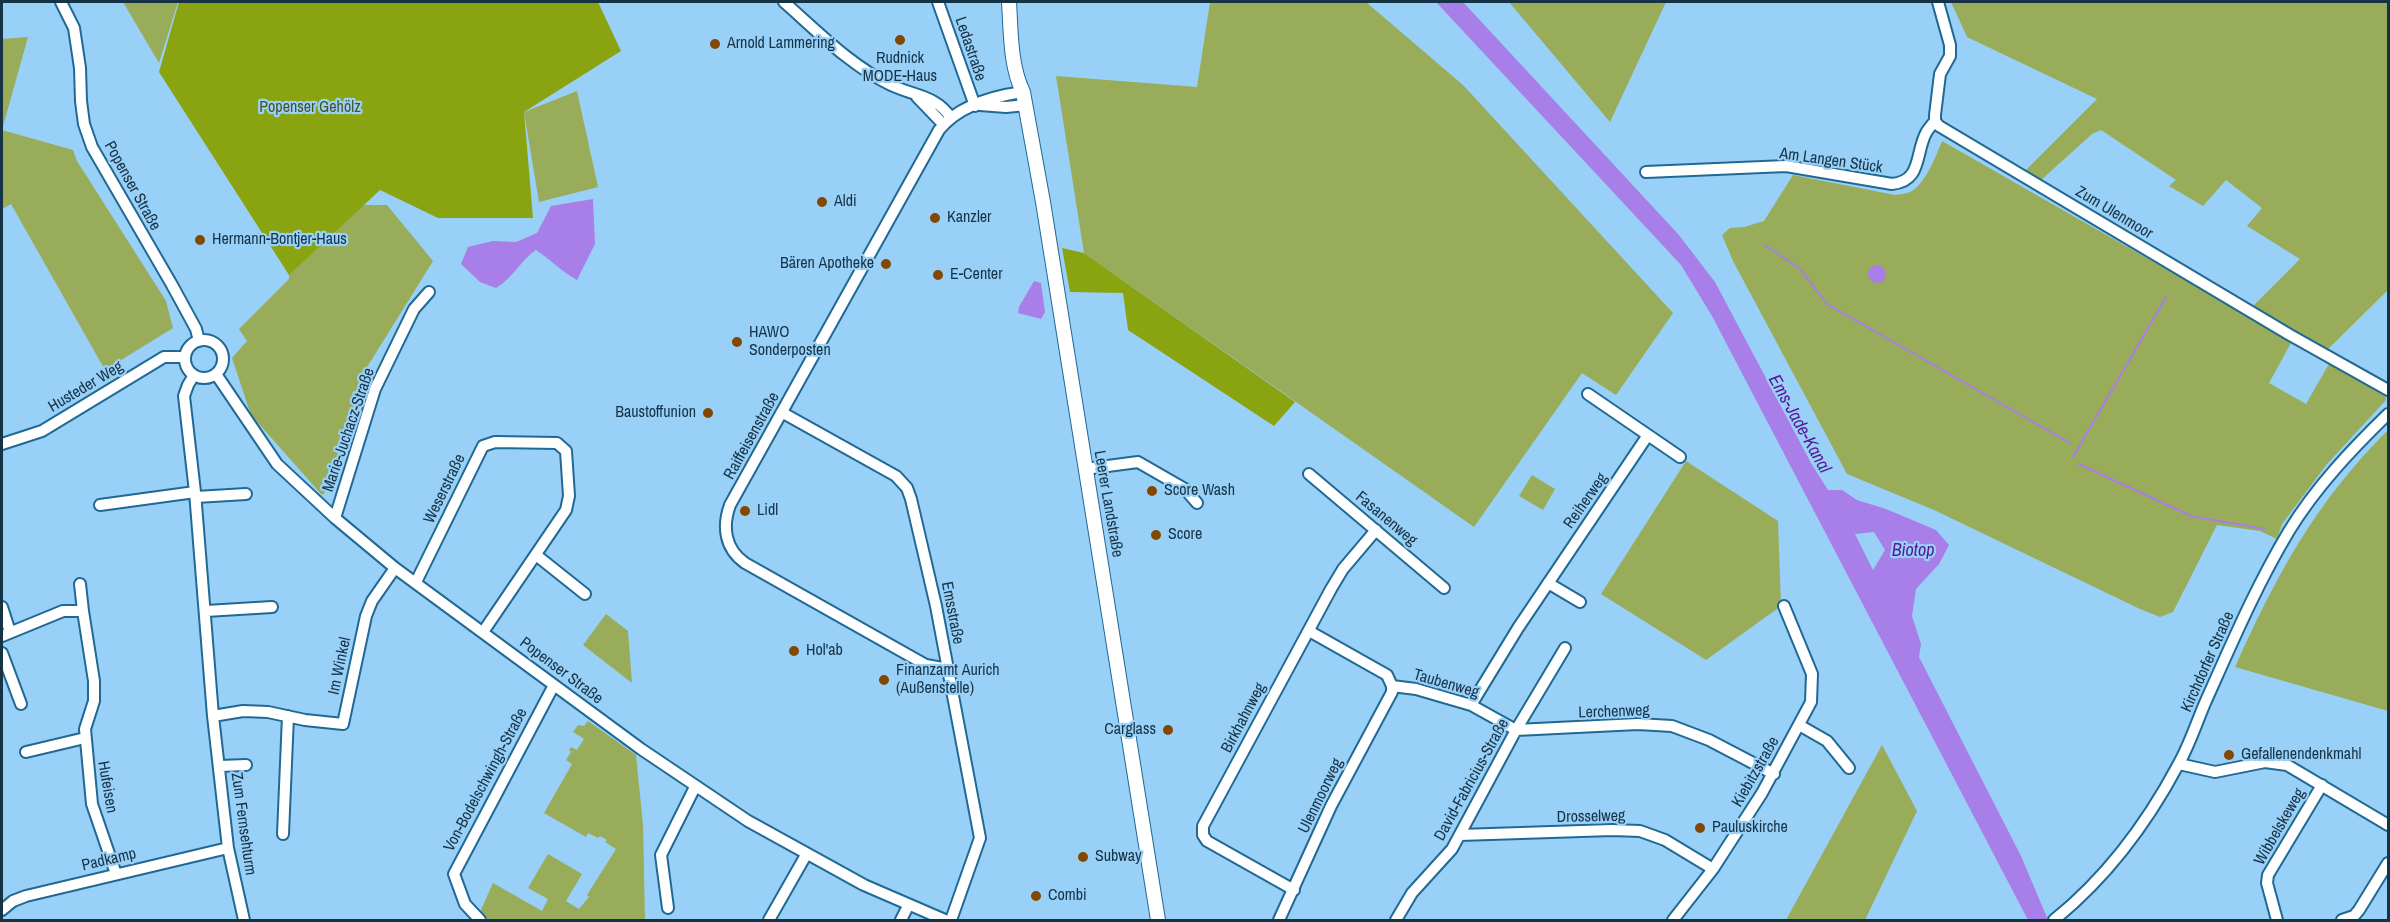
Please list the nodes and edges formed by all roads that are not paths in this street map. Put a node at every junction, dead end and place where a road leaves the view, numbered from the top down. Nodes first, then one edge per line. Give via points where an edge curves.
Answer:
1 (61, 2) edge
2 (784, 2) edge
3 (938, 2) edge
4 (1009, 2) edge
5 (1938, 2) edge
6 (1024, 99) junction
7 (977, 105) junction
8 (947, 121) junction
9 (1935, 121) junction
10 (1646, 172) dead end
11 (429, 292) dead end
12 (199, 341) junction
13 (185, 357) junction
14 (216, 374) junction
15 (194, 375) junction
16 (2388, 390) edge
17 (1588, 394) dead end
18 (783, 412) junction
19 (2388, 414) edge
20 (1648, 435) junction
21 (2, 444) edge
22 (1680, 457) dead end
23 (1085, 469) junction
24 (1309, 474) dead end
25 (195, 494) junction
26 (246, 494) dead end
27 (1197, 502) dead end
28 (100, 505) dead end
29 (335, 518) junction
30 (1376, 530) junction
31 (536, 555) junction
32 (396, 568) junction
33 (416, 582) junction
34 (1548, 583) junction
35 (80, 584) dead end
36 (1444, 588) dead end
37 (585, 594) dead end
38 (1580, 602) dead end
39 (1784, 606) dead end
40 (2, 607) edge
41 (272, 607) dead end
42 (206, 610) junction
43 (83, 611) junction
44 (1309, 631) junction
45 (483, 632) junction
46 (6, 634) edge
47 (1566, 648) dead end
48 (2, 653) edge
49 (948, 669) junction
50 (554, 685) junction
51 (1392, 686) junction
52 (21, 704) dead end
53 (1471, 705) junction
54 (213, 716) junction
55 (288, 716) junction
56 (1799, 725) junction
57 (1516, 729) junction
58 (85, 738) junction
59 (26, 752) dead end
60 (2179, 764) junction
61 (246, 765) dead end
62 (220, 766) junction
63 (1850, 768) dead end
64 (1774, 774) junction
65 (2322, 785) junction
66 (695, 787) junction
67 (2387, 821) edge
68 (284, 834) dead end
69 (1460, 835) junction
70 (228, 848) junction
71 (806, 855) junction
72 (2388, 863) edge
73 (1713, 869) junction
74 (116, 874) junction
75 (1294, 890) junction
76 (909, 906) junction
77 (668, 908) dead end
78 (2, 910) edge
79 (244, 921) edge
80 (480, 921) edge
81 (768, 921) edge
82 (901, 921) edge
83 (945, 921) edge
84 (951, 921) edge
85 (1158, 921) edge
86 (1279, 921) edge
87 (1396, 921) edge
88 (1673, 921) edge
89 (2054, 921) edge
90 (2277, 921) edge
91 (2342, 921) edge

1 - 12 street, Popenser Straße via 74,28 84,124 92,147 172,285
2 - 8 street via 867,73 915,95
3 - 7 street, Ledastraße
4 - 6 main road, Leerer Landstraße via 1025,80
5 - 9 street via 1950,56 1940,74
6 - 7 street via 996,96
6 - 23 main road, Leerer Landstraße
7 - 8 street
8 - 18 street, Raiffeisenstraße via 934,137
9 - 10 street, Am Langen Stück via 1926,132 1912,176 1903,183 1786,166
9 - 16 street, Zum Ulenmoor
11 - 29 street, Marie-Juchacz-Straße via 414,309 375,389
12 - 13 street
12 - 14 street via 212,342 221,350 223,363
13 - 15 street
13 - 21 street, Husteder Weg via 164,357 42,431
14 - 15 street via 205,378
14 - 29 street, Popenser Straße via 277,464
15 - 25 street, Zum Fernsehturm via 184,396
17 - 20 street
18 - 49 street, Emsstraße via 896,476 907,488
18 - 49 street, Raiffeisenstraße via 727,515 726,532 732,550 745,563 926,665
19 - 60 street, Kirchdorfer Straße via 2330,474 2288,533 2248,609
20 - 22 street
20 - 34 street, Reiherweg
23 - 27 street via 1138,462 1185,489
23 - 85 main road, Leerer Landstraße
24 - 30 street, Fasanenweg
25 - 26 street
25 - 28 street
25 - 42 street, Zum Fernsehturm
29 - 32 street, Popenser Straße
30 - 36 street, Fasanenweg
30 - 44 street, Birkhahnweg via 1343,569
31 - 33 street, Weserstraße via 567,510 566,451 556,443 495,442 483,446
31 - 37 street
31 - 45 street, Weserstraße
32 - 33 street, Popenser Straße
32 - 55 street, Im Winkel via 366,615 343,724
33 - 45 street, Popenser Straße
34 - 38 street
34 - 53 street, Reiherweg
35 - 43 street, Hufeisen
39 - 56 street, Kiebitzstraße via 1812,674 1811,702
40 - 46 street
41 - 42 street
42 - 54 street, Zum Fernsehturm
43 - 46 street via 63,611
43 - 58 street, Hufeisen via 94,681 94,701
44 - 51 street, Taubenweg via 1387,675
44 - 75 street, Birkhahnweg via 1203,826 1207,841
45 - 50 street, Popenser Straße
47 - 57 street, David-Fabricius-Straße
48 - 52 street
49 - 84 street, Emsstraße via 980,838
50 - 66 street, Popenser Straße
50 - 80 street, Von-Bodelschwingh-Straße via 454,874 465,904
51 - 53 street, Taubenweg
51 - 75 street, Ulenmoorweg via 1330,806
53 - 57 street, Taubenweg
54 - 55 street, Im Winkel via 243,711
54 - 62 street, Zum Fernsehturm
55 - 68 street
56 - 63 street, Kiebitzstraße via 1827,741
56 - 64 street, Kiebitzstraße
57 - 64 street, Lerchenweg via 1672,726 1709,740
57 - 69 street, David-Fabricius-Straße
58 - 59 street
58 - 74 street, Hufeisen via 92,804
60 - 65 street via 2215,772 2265,762 2287,765
60 - 89 street, Kirchdorfer Straße via 2113,864
61 - 62 street, Zum Fernsehturm
62 - 70 street, Zum Fernsehturm
64 - 73 street, Kiebitzstraße
65 - 67 street
65 - 90 street, Wibbelskeweg via 2268,875
66 - 71 street, Popenser Straße
66 - 77 street via 661,855
69 - 73 street, Drosselweg via 1640,831 1665,840
69 - 87 street, David-Fabricius-Straße via 1412,893
70 - 74 street, Padkamp
70 - 79 street, Zum Fernsehturm
71 - 76 street, Popenser Straße
71 - 81 street
72 - 91 street via 2360,910
73 - 88 street, Kiebitzstraße
74 - 78 street, Padkamp via 26,896
75 - 86 street, Ulenmoorweg
76 - 82 street
76 - 83 street, Popenser Straße

